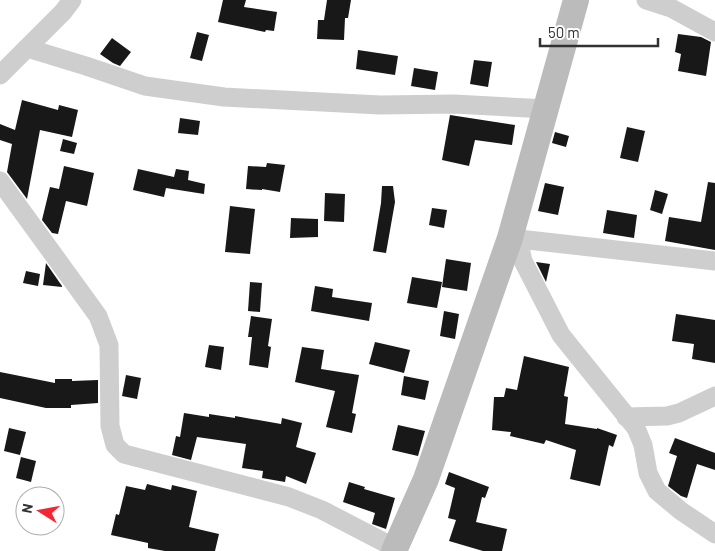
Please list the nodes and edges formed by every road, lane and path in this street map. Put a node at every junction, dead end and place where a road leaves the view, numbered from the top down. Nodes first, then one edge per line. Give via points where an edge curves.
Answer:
1 (72, 0) edge
2 (576, 0) edge
3 (646, 0) edge
4 (715, 32) edge
5 (27, 48) junction
6 (0, 75) edge
7 (547, 109) junction
8 (0, 181) edge
9 (514, 239) junction
10 (715, 261) edge
11 (715, 396) edge
12 (626, 417) junction
13 (715, 534) edge
14 (394, 550) edge

1 - 5 street
2 - 7 street
3 - 4 street via 671,8
5 - 6 street
5 - 7 street via 145,86 224,97
7 - 9 street
8 - 14 street via 98,316 109,345 110,426 115,445 124,454 289,497 322,510
9 - 10 street
9 - 12 street via 561,335
9 - 14 street via 426,479
11 - 12 street via 680,413
12 - 13 street via 636,428 648,473 657,491

